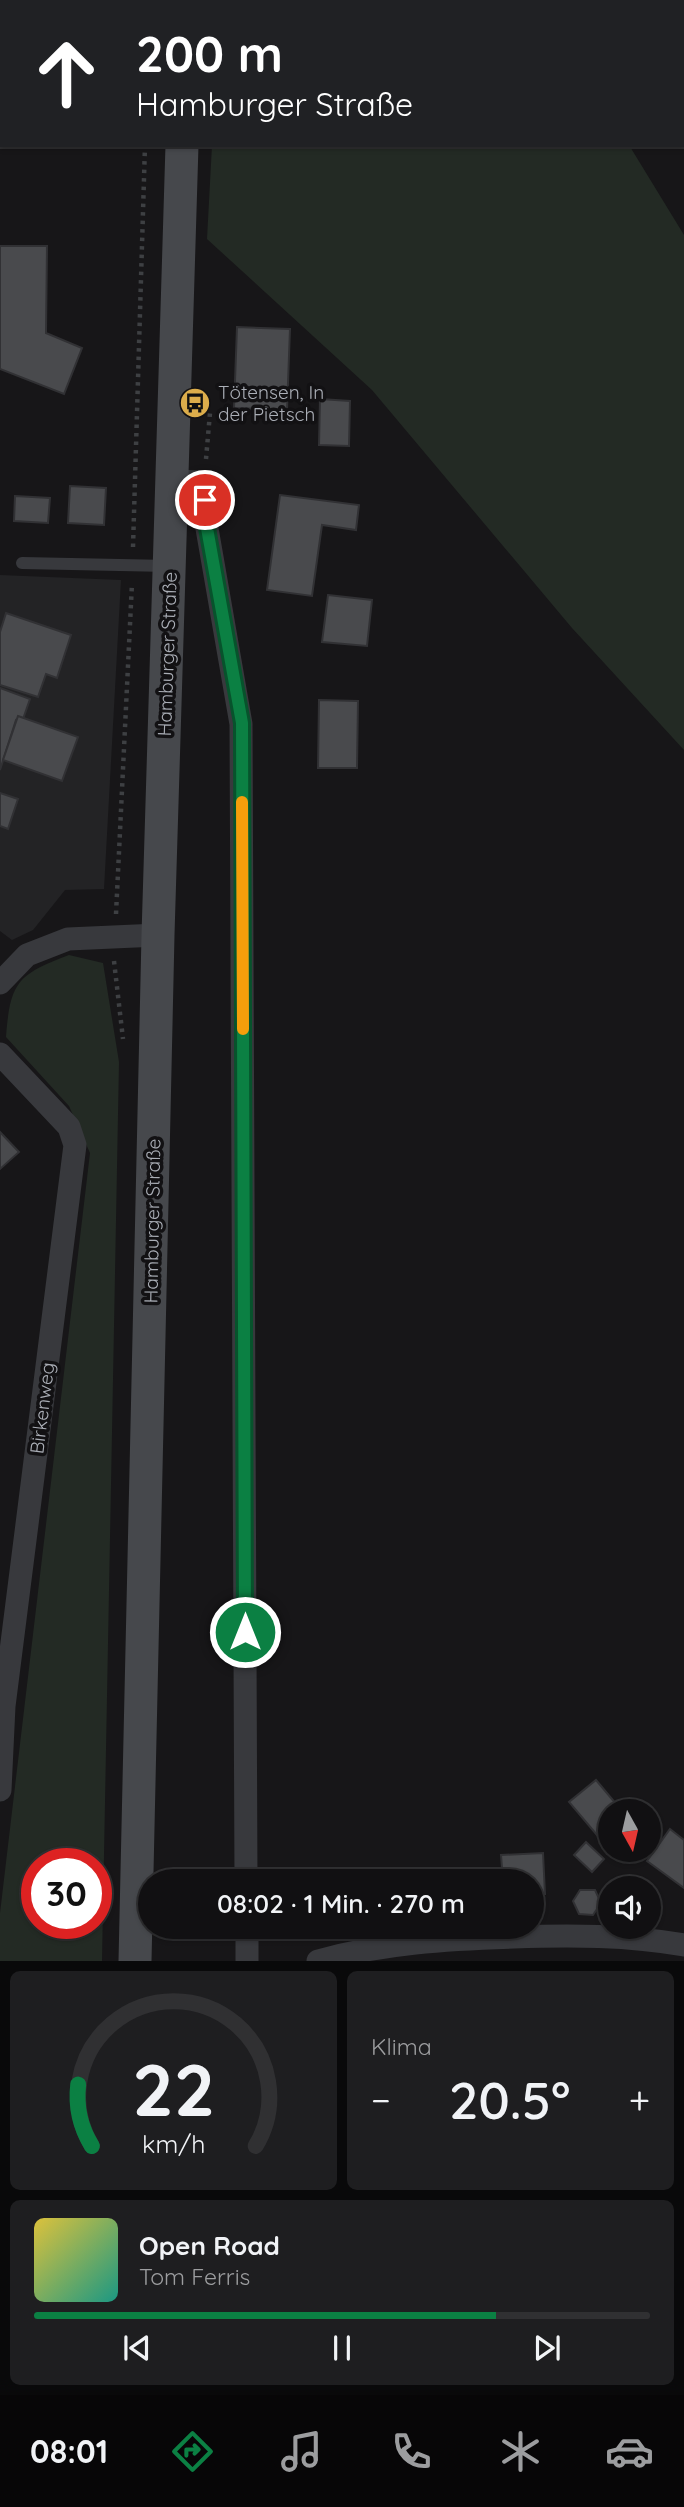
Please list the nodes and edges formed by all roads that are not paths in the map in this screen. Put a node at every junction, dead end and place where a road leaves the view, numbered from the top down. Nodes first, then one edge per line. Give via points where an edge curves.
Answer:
1 (182, 147) edge
2 (172, 481) junction
3 (22, 563) dead end
4 (169, 566) junction
5 (158, 935) junction
6 (0, 983) edge
7 (0, 1054) edge
8 (2, 1706) edge
9 (0, 1790) edge
10 (246, 1869) edge
11 (247, 1939) edge
12 (684, 1945) edge
13 (135, 1961) edge
14 (247, 1961) edge
15 (318, 1961) edge

1 - 2 main road, Hamburger Straße
2 - 4 main road, Hamburger Straße
2 - 10 street via 204,482 205,517 242,723
3 - 4 lane
4 - 5 main road, Hamburger Straße
5 - 6 street via 68,939 27,955
5 - 13 main road, Hamburger Straße
7 - 8 street, Birkenweg via 69,1127 75,1145
8 - 9 street, Birkenweg
11 - 14 street
12 - 15 street via 577,1935 444,1939 380,1946

